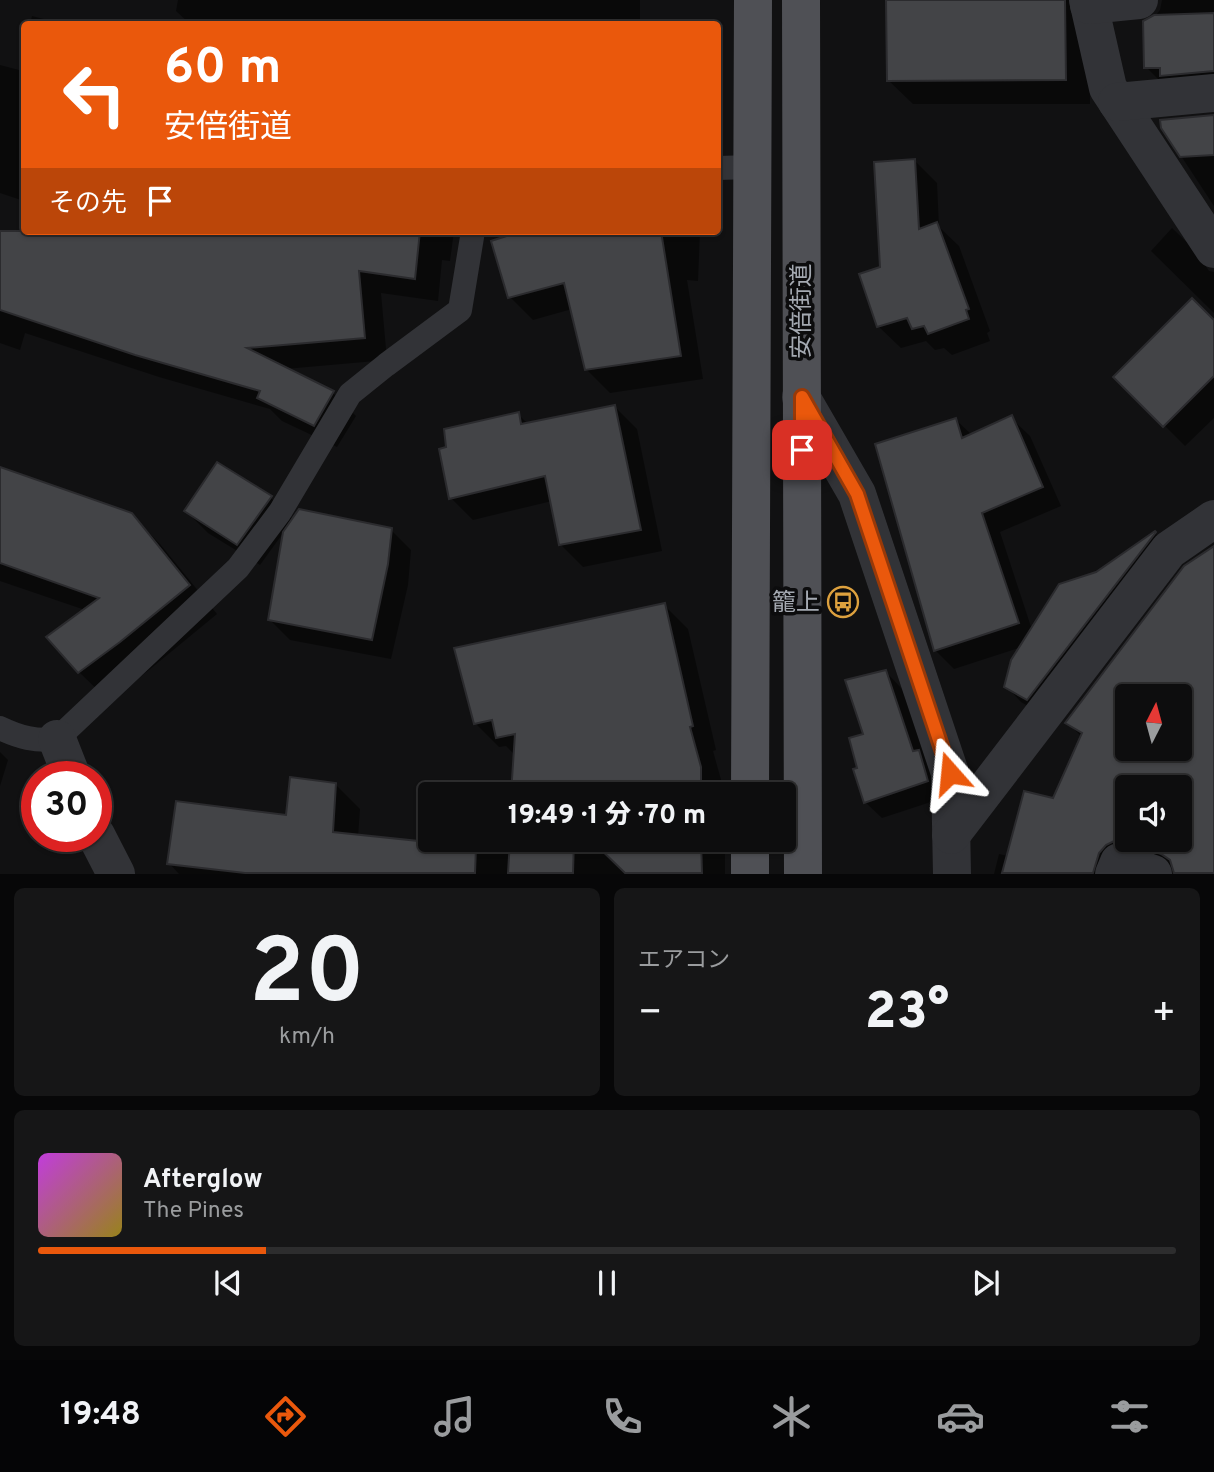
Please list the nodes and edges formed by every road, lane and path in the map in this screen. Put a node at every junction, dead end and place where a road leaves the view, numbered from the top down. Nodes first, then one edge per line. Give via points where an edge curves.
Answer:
1 (752, 0) edge
2 (801, 0) edge
3 (1139, 0) edge
4 (1088, 2) edge
5 (1214, 93) edge
6 (1117, 102) junction
7 (734, 167) edge
8 (472, 235) edge
9 (1214, 249) edge
10 (802, 397) junction
11 (1214, 519) edge
12 (0, 728) edge
13 (57, 739) junction
14 (66, 761) edge
15 (750, 782) edge
16 (951, 835) junction
17 (105, 852) edge
18 (750, 852) edge
19 (116, 873) edge
20 (750, 873) edge
21 (803, 873) edge
22 (951, 873) edge
23 (1114, 873) edge
24 (1153, 873) edge

1 - 7 main road, 安倍街道
2 - 10 main road, 安倍街道
3 - 4 street
4 - 6 street via 1108,88
5 - 6 street
6 - 9 street
7 - 15 main road, 安倍街道
8 - 13 lane via 460,310 350,394 281,512 238,568
10 - 16 street via 857,494 950,773
10 - 21 main road, 安倍街道
11 - 16 street via 1169,550
12 - 13 lane via 42,741
13 - 14 street
16 - 22 street
17 - 19 street
18 - 20 main road
23 - 24 street via 1119,862

